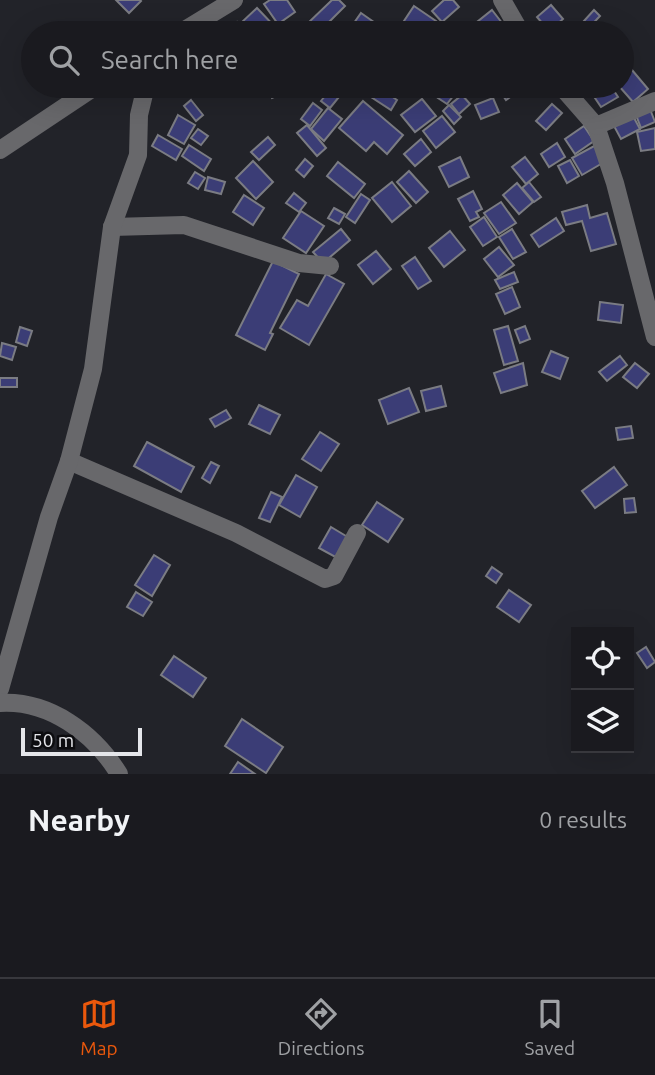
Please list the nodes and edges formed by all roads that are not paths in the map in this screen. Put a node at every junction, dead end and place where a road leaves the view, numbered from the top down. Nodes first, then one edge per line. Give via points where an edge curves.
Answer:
1 (234, 0) edge
2 (502, 0) edge
3 (200, 21) edge
4 (514, 21) edge
5 (78, 98) edge
6 (143, 98) edge
7 (572, 98) edge
8 (655, 101) edge
9 (596, 126) junction
10 (0, 150) edge
11 (111, 227) junction
12 (330, 265) dead end
13 (655, 337) edge
14 (69, 461) junction
15 (357, 533) dead end
16 (0, 689) edge
17 (0, 703) edge
18 (119, 774) edge

1 - 3 street
2 - 4 street
5 - 10 street
6 - 11 street via 138,155
7 - 9 street
8 - 9 street
9 - 13 street
11 - 12 street via 184,225 299,263
11 - 14 street via 93,369
14 - 15 street via 236,533 325,579 334,576
14 - 16 street
17 - 18 street via 20,702 69,721

